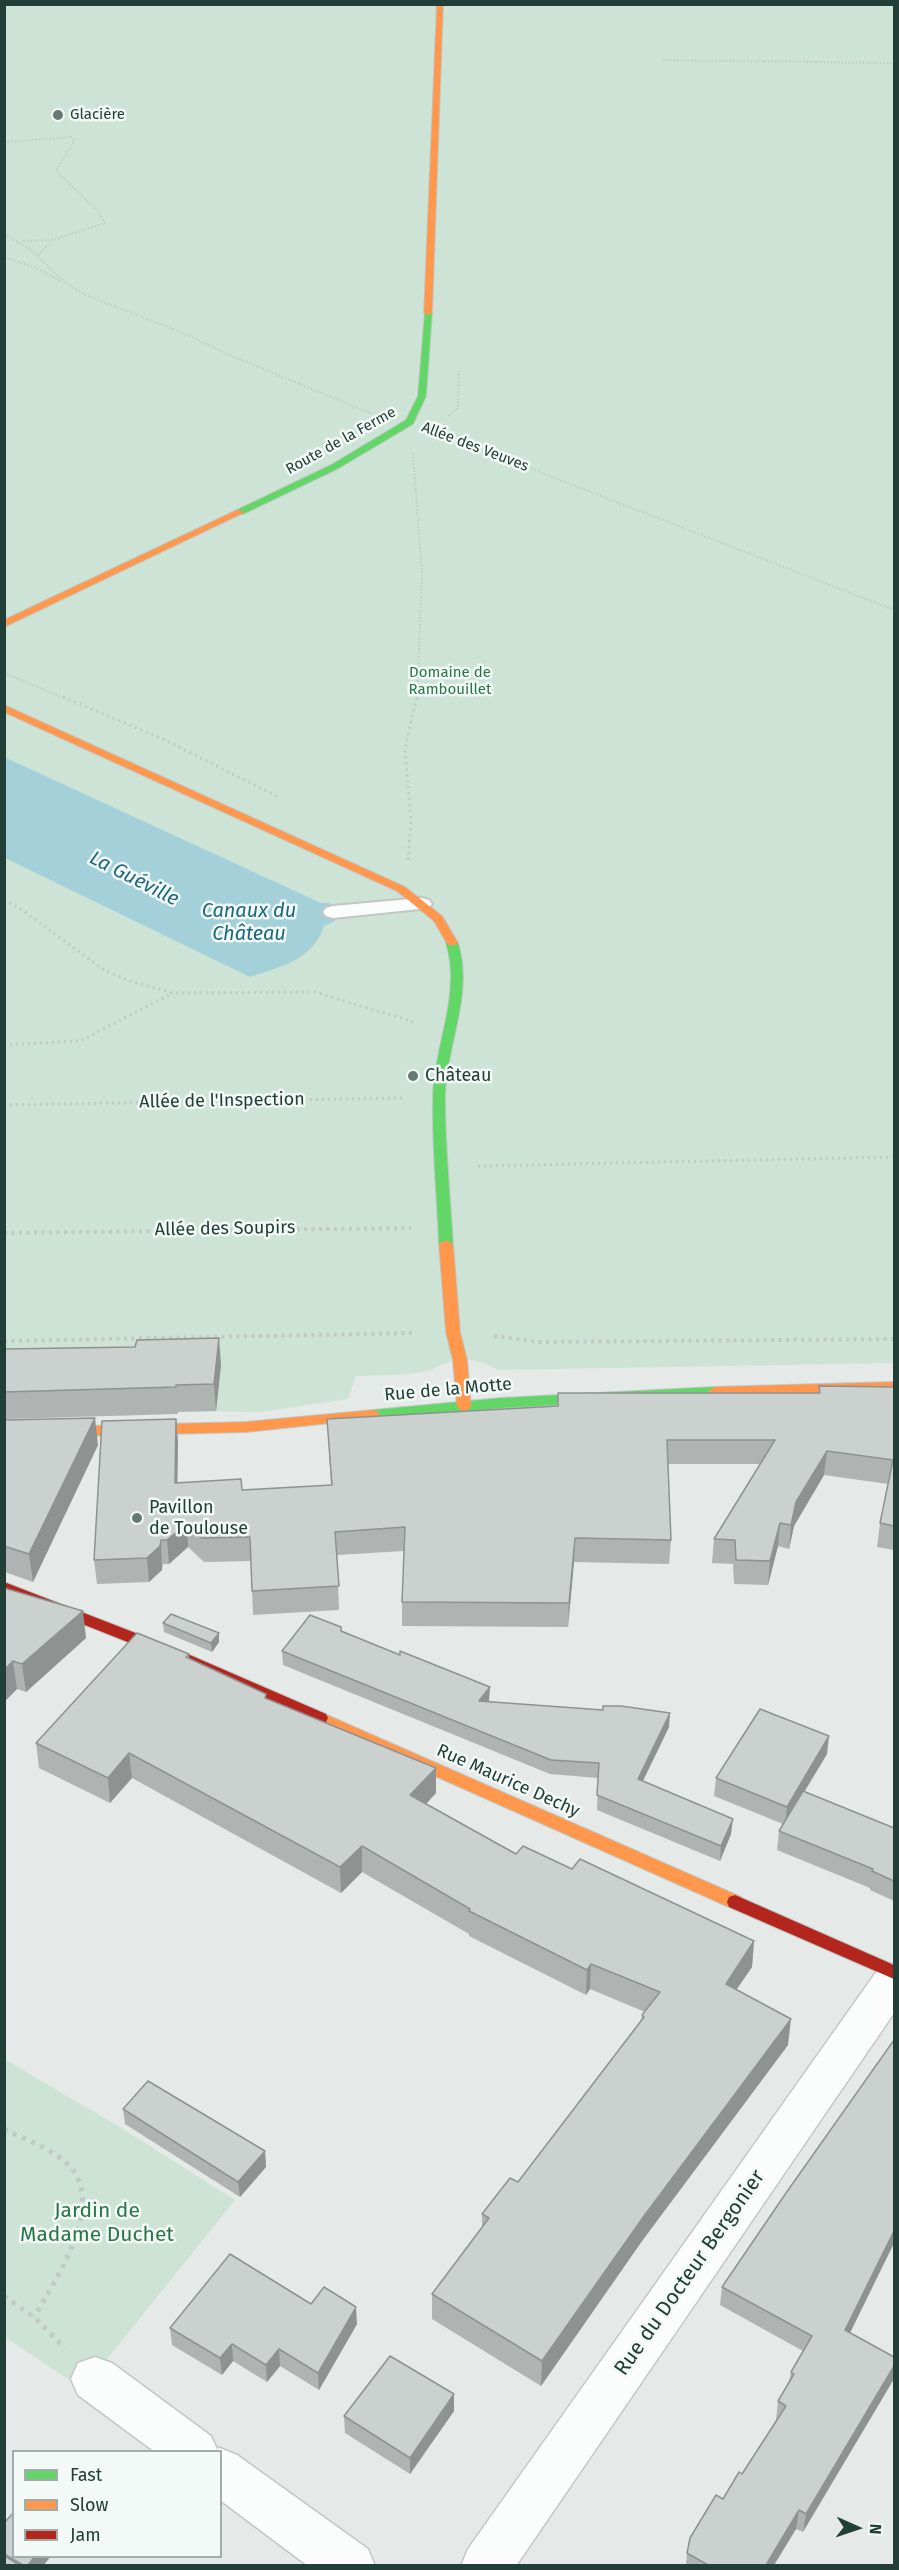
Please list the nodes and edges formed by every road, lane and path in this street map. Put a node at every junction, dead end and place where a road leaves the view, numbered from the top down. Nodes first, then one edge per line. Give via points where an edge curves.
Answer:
1 (440, 4) edge
2 (663, 60) dead end
3 (894, 63) edge
4 (4, 142) edge
5 (4, 234) edge
6 (18, 240) junction
7 (51, 242) junction
8 (39, 255) junction
9 (4, 257) edge
10 (67, 285) junction
11 (410, 422) junction
12 (894, 610) edge
13 (4, 624) edge
14 (4, 673) edge
15 (4, 708) edge
16 (285, 801) dead end
17 (401, 889) junction
18 (4, 900) edge
19 (422, 904) junction
20 (333, 912) dead end
21 (173, 993) junction
22 (447, 1032) junction
23 (4, 1045) edge
24 (439, 1098) junction
25 (4, 1105) edge
26 (894, 1157) edge
27 (443, 1167) junction
28 (445, 1228) junction
29 (4, 1233) edge
30 (453, 1332) junction
31 (894, 1339) edge
32 (4, 1341) edge
33 (894, 1387) edge
34 (464, 1407) junction
35 (4, 1433) edge
36 (4, 1587) edge
37 (894, 1972) edge
38 (894, 1980) edge
39 (4, 2129) edge
40 (4, 2296) edge
41 (34, 2317) junction
42 (95, 2379) joint
43 (193, 2450) edge
44 (222, 2472) edge
45 (350, 2565) edge
46 (486, 2565) edge

1 - 11 street, Route de la Ferme via 426,353 422,396
2 - 3 path
4 - 7 path via 72,137 74,141 56,171 105,223
5 - 6 path, Allée des Veuves
6 - 7 path
6 - 8 path, Allée des Veuves
7 - 8 path
8 - 10 path, Allée des Veuves
9 - 10 path via 39,269
10 - 11 path, Allée des Veuves via 374,414
11 - 12 path, Allée des Veuves
11 - 13 street, Route de la Ferme via 334,467
11 - 17 path via 422,574 417,699 405,749 410,851
14 - 16 path via 163,739
15 - 17 street
17 - 19 street
18 - 21 path via 104,970
19 - 20 lane
19 - 22 street via 450,935 456,956 457,994
21 - 22 path via 315,992
21 - 23 path via 80,1041
22 - 24 street
24 - 25 path, Allée de l'Inspection
24 - 27 street
26 - 27 path
27 - 28 street
28 - 29 path, Allée des Soupirs
28 - 30 street
30 - 31 path via 539,1341
30 - 32 path
30 - 34 street
33 - 34 street, Rue de la Motte via 712,1392
34 - 35 street, Rue de la Motte via 246,1427
36 - 37 street, Rue Maurice Dechy via 208,1668
38 - 46 street, Rue du Docteur Bergonier
39 - 41 path via 68,2163 83,2182 82,2218
40 - 41 path
41 - 42 path
42 - 43 street
44 - 45 street

